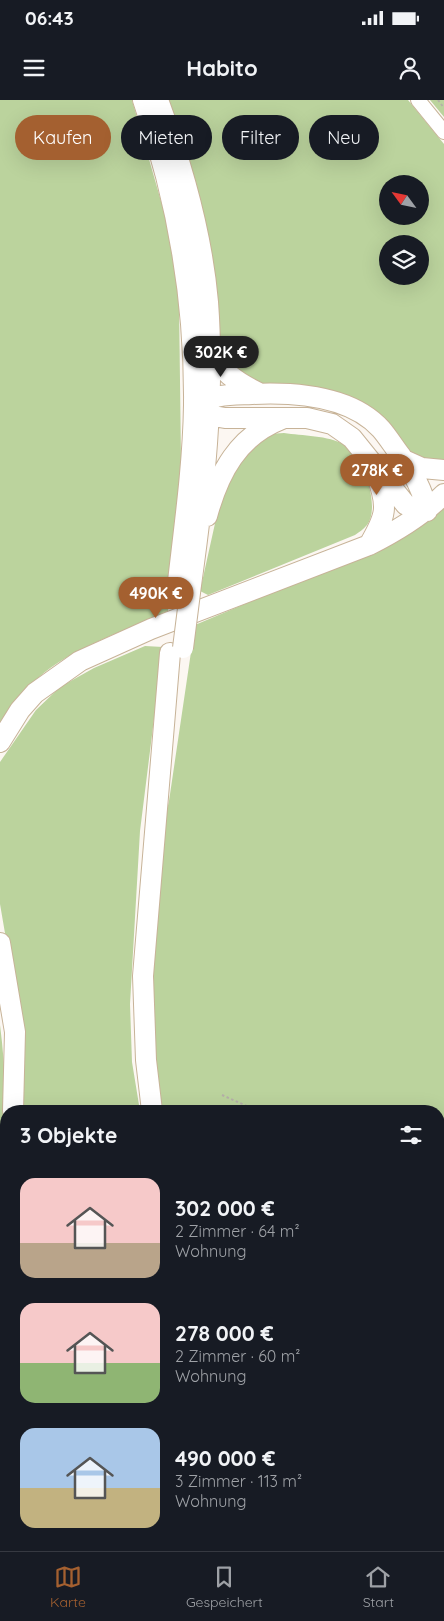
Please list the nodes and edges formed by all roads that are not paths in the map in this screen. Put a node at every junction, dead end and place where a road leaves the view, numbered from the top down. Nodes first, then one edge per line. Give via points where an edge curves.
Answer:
1 (143, 100) edge
2 (158, 100) edge
3 (418, 100) edge
4 (444, 132) edge
5 (209, 348) junction
6 (261, 394) junction
7 (203, 407) junction
8 (286, 417) junction
9 (402, 459) junction
10 (372, 463) junction
11 (444, 470) edge
12 (444, 494) edge
13 (426, 511) junction
14 (369, 545) junction
15 (195, 559) junction
16 (184, 587) junction
17 (0, 742) edge
18 (0, 943) edge
19 (12, 1105) edge
20 (151, 1105) edge
21 (0, 1412) edge
22 (0, 1458) edge

1 - 7 main road via 163,163 181,242
2 - 5 main road via 177,154 195,224 208,301
3 - 4 street
5 - 6 main road via 232,379
5 - 7 main road
6 - 7 main road via 220,396
6 - 9 main road via 317,398 351,408 380,428
7 - 8 main road via 225,418
7 - 15 main road via 206,454
7 - 16 main road
8 - 10 main road via 332,424 352,438
8 - 15 main road via 243,442 231,458 209,507
9 - 11 main road via 422,468
9 - 13 main road via 420,486
10 - 13 main road via 406,505
10 - 14 main road via 385,508 382,522
12 - 13 main road
13 - 14 main road
14 - 17 main road via 160,625 80,661 35,693
15 - 16 main road
16 - 20 main road via 154,840 143,976
18 - 19 main road via 15,1032
21 - 22 main road

